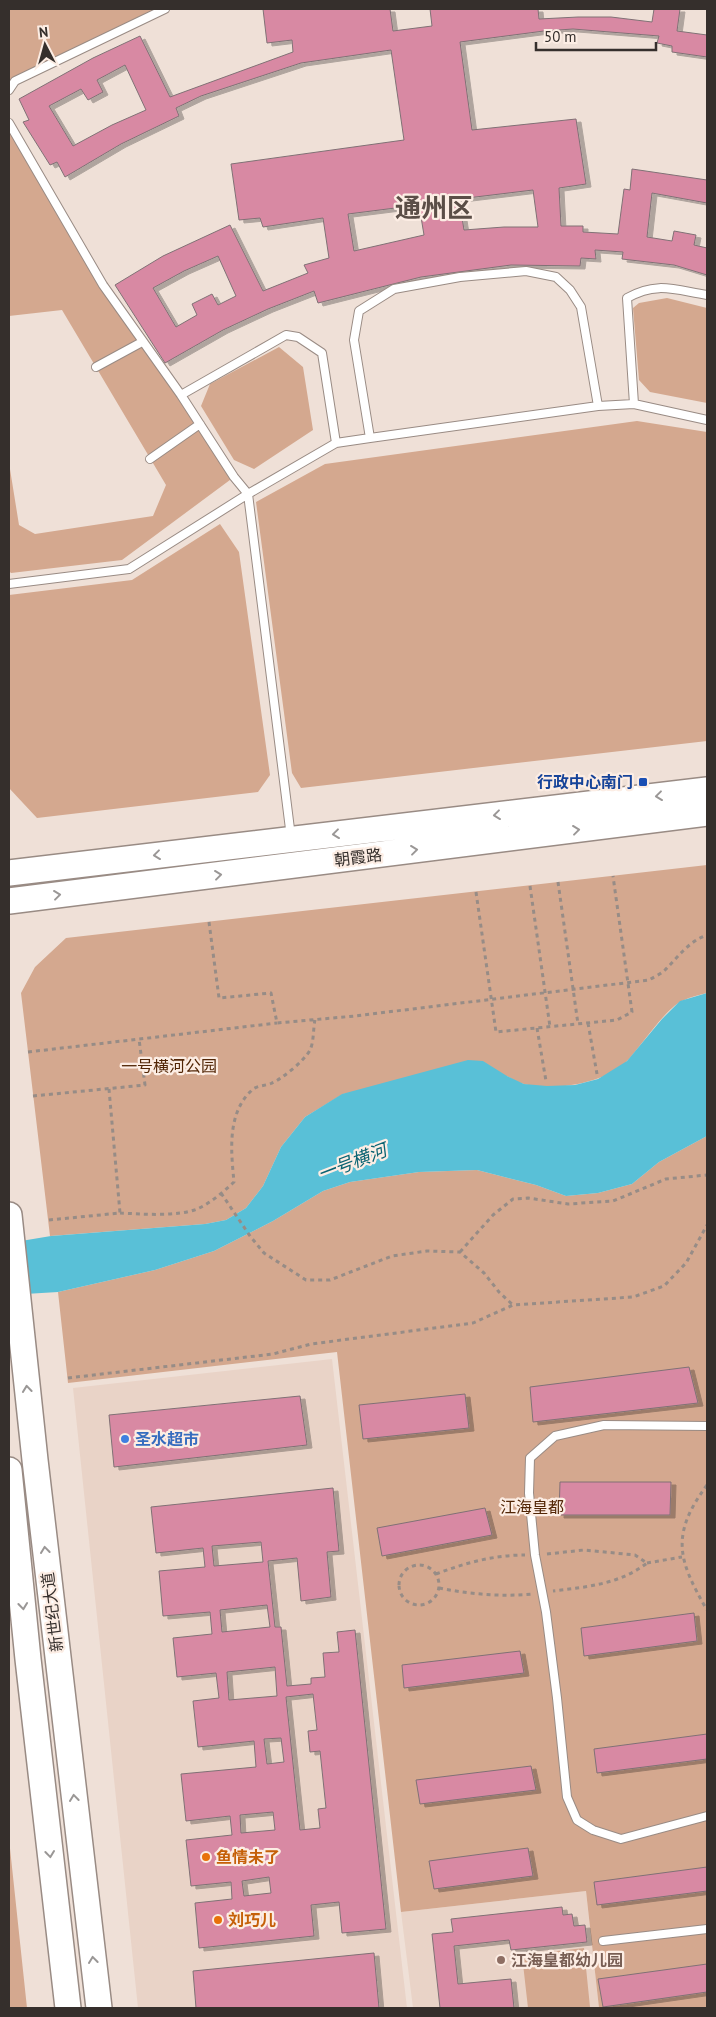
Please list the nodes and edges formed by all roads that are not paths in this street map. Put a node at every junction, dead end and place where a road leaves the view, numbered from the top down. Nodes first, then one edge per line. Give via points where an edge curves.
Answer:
1 (165, 9) edge
2 (9, 90) edge
3 (9, 122) edge
4 (707, 295) edge
5 (142, 342) junction
6 (96, 367) dead end
7 (181, 395) junction
8 (634, 404) junction
9 (598, 406) junction
10 (707, 420) edge
11 (200, 424) junction
12 (370, 438) junction
13 (336, 443) junction
14 (150, 459) dead end
15 (248, 494) junction
16 (9, 584) edge
17 (707, 790) edge
18 (707, 813) edge
19 (292, 839) junction
20 (9, 873) edge
21 (9, 901) edge
22 (9, 1222) edge
23 (707, 1426) edge
24 (9, 1470) edge
25 (707, 1816) edge
26 (707, 1929) edge
27 (603, 1941) dead end
28 (68, 2008) edge
29 (99, 2008) edge

1 - 2 lane via 15,81
3 - 5 lane via 77,243
4 - 8 lane via 658,287 642,289 627,298
5 - 6 lane
5 - 7 lane
7 - 11 lane
7 - 13 lane via 286,335 298,337 322,353
8 - 9 lane
8 - 10 lane
9 - 12 lane
9 - 12 lane via 581,307 570,290 556,277 526,271 460,277 394,289 359,310 354,340
11 - 14 lane
11 - 15 lane
12 - 13 lane
13 - 15 lane
15 - 16 lane via 129,569
15 - 19 lane
17 -> 19 main road, 朝霞路
21 -> 18 main road, 朝霞路
19 -> 20 main road, 朝霞路
29 -> 22 main road, 新世纪大道
23 - 25 lane via 604,1425 555,1436 530,1458 529,1493 535,1555 558,1698 567,1797 577,1820 593,1830 621,1839
24 -> 28 main road, 新世纪大道
26 - 27 lane

